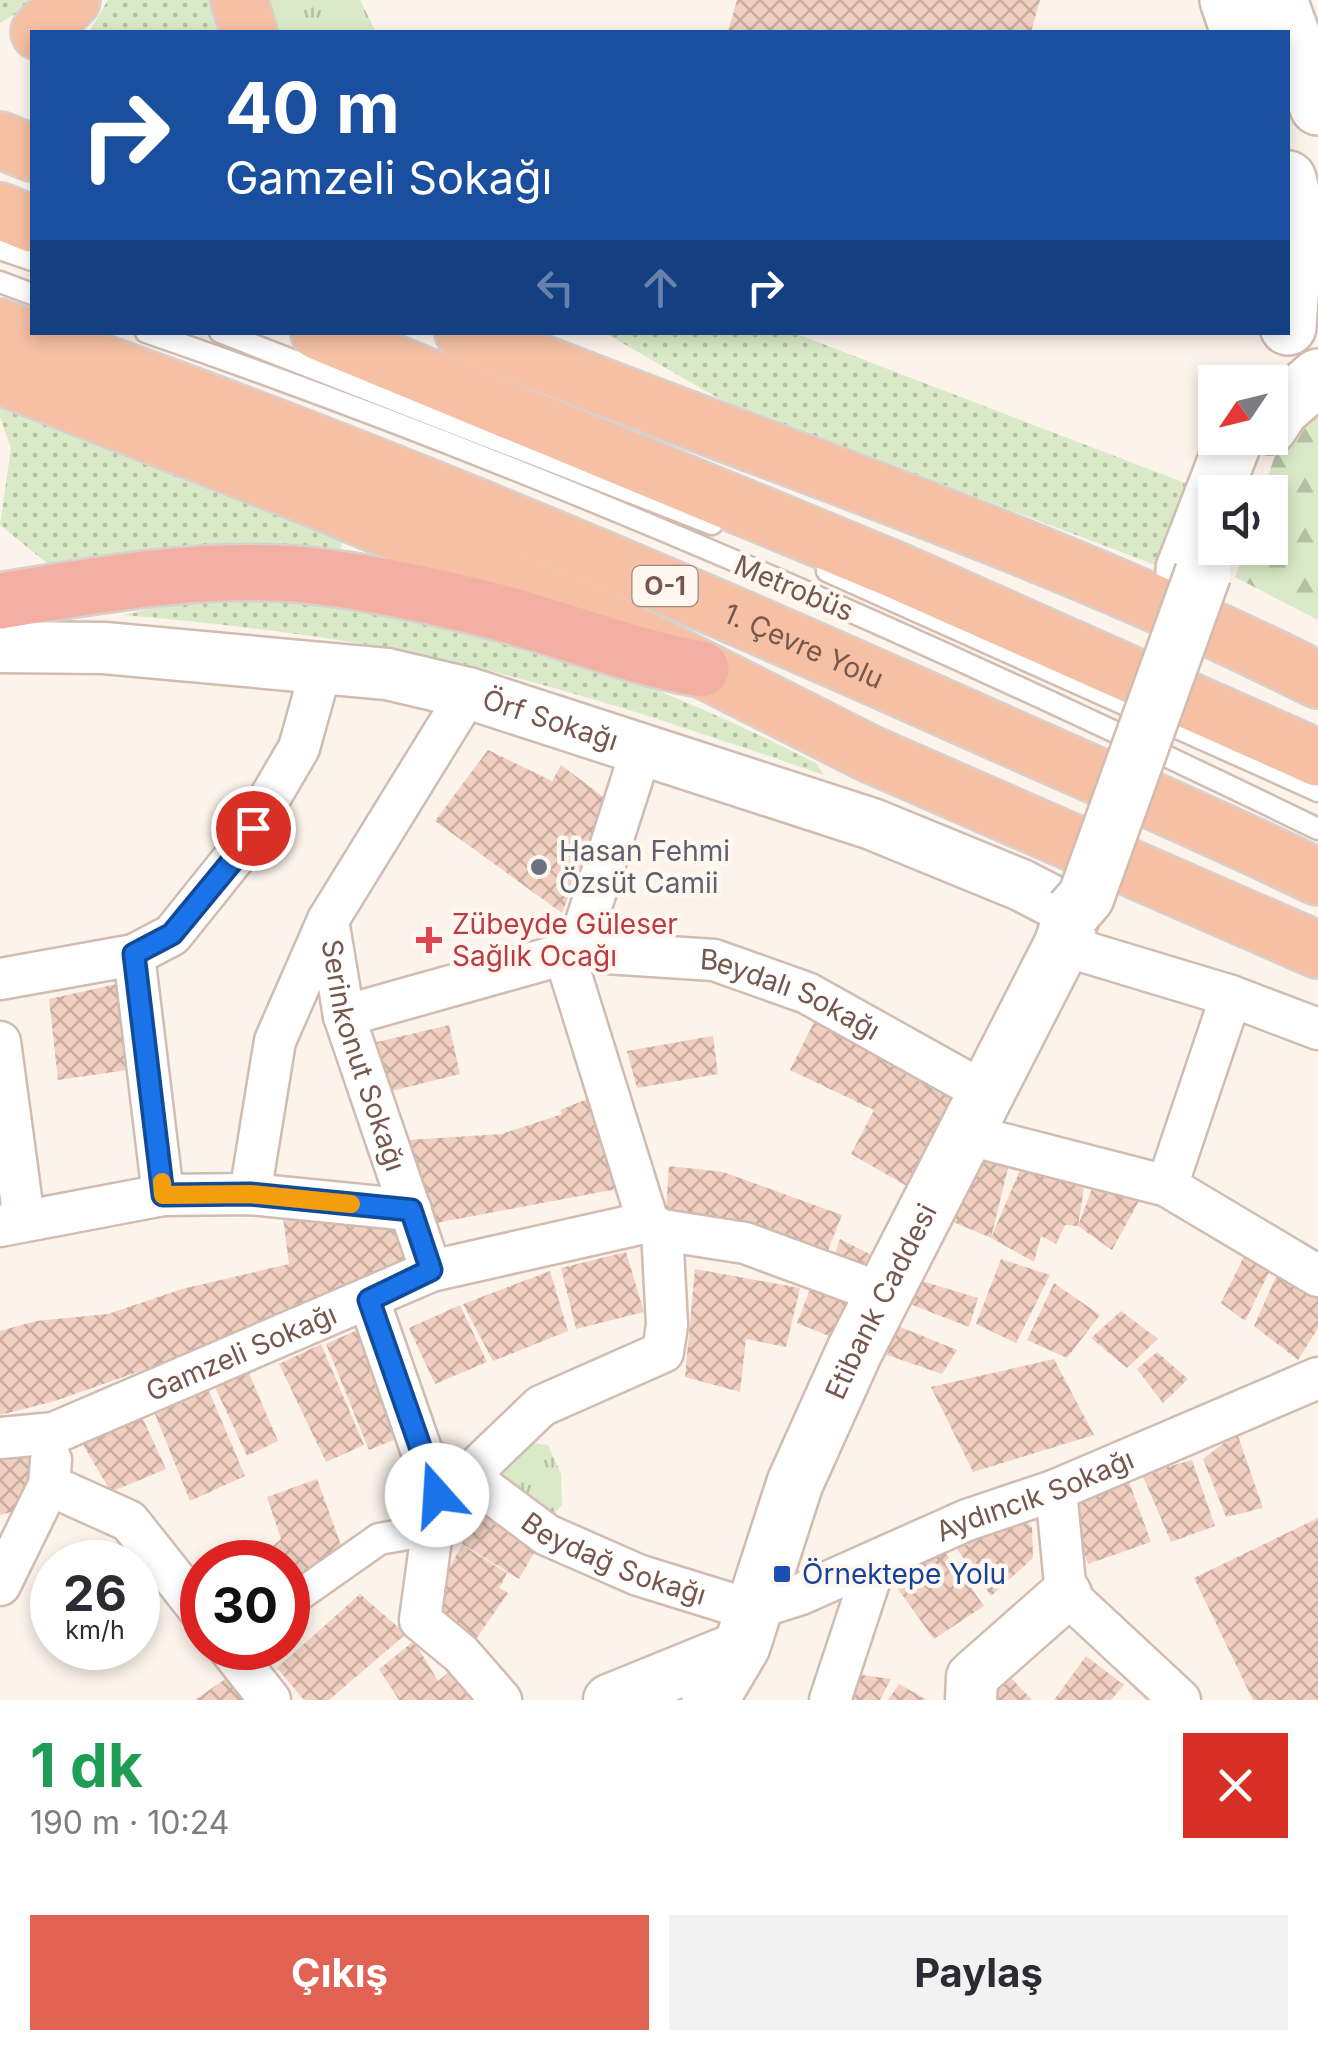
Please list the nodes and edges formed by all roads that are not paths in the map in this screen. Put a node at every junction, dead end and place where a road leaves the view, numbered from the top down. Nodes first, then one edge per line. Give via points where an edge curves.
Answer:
1 (72, 0) edge
2 (239, 0) edge
3 (1228, 0) edge
4 (1280, 0) edge
5 (40, 30) edge
6 (248, 30) edge
7 (1239, 30) edge
8 (30, 38) edge
9 (0, 59) edge
10 (1318, 107) edge
11 (0, 140) edge
12 (30, 153) edge
13 (1290, 158) edge
14 (1290, 187) edge
15 (0, 211) edge
16 (1318, 214) edge
17 (30, 223) edge
18 (0, 249) edge
19 (30, 259) edge
20 (0, 282) edge
21 (30, 293) edge
22 (1295, 323) edge
23 (0, 327) edge
24 (154, 335) edge
25 (228, 335) edge
26 (326, 335) edge
27 (470, 335) edge
28 (518, 335) edge
29 (1288, 335) edge
30 (1270, 365) edge
31 (0, 376) edge
32 (1318, 377) edge
33 (1288, 403) edge
34 (686, 416) junction
35 (738, 534) dead end
36 (812, 564) dead end
37 (1199, 565) edge
38 (0, 601) edge
39 (0, 647) edge
40 (701, 668) junction
41 (321, 669) junction
42 (1318, 680) edge
43 (468, 693) junction
44 (642, 748) junction
45 (1318, 758) edge
46 (1318, 792) edge
47 (1318, 829) edge
48 (1318, 877) edge
49 (328, 920) junction
50 (1067, 928) junction
51 (1318, 950) edge
52 (576, 951) junction
53 (134, 954) junction
54 (0, 980) edge
55 (1231, 996) junction
56 (344, 1016) junction
57 (1318, 1029) edge
58 (0, 1042) edge
59 (975, 1114) junction
60 (1167, 1186) junction
61 (250, 1194) junction
62 (163, 1195) junction
63 (411, 1210) junction
64 (12, 1223) edge
65 (655, 1226) junction
66 (431, 1270) junction
67 (1318, 1276) edge
68 (884, 1294) junction
69 (369, 1300) junction
70 (1318, 1378) edge
71 (54, 1432) junction
72 (0, 1438) edge
73 (426, 1459) junction
74 (468, 1476) junction
75 (49, 1485) junction
76 (1056, 1490) junction
77 (435, 1529) junction
78 (876, 1562) junction
79 (0, 1585) edge
80 (180, 1586) edge
81 (310, 1588) edge
82 (1066, 1594) junction
83 (746, 1628) junction
84 (250, 1670) edge
85 (270, 1700) edge
86 (500, 1700) edge
87 (609, 1700) edge
88 (710, 1700) edge
89 (830, 1700) edge
90 (972, 1700) edge
91 (1180, 1700) edge

1 - 5 highway
2 - 6 highway
3 - 7 main road
4 - 10 main road
8 - 9 highway
11 - 12 highway
13 - 16 main road
14 - 22 main road via 1296,212
15 - 17 highway
18 - 19 lane
20 - 21 lane
23 - 48 highway, 1. Çevre Yolu / O-1 via 314,440 559,541
24 - 47 lane, Metrobüs via 712,553 1030,690
25 - 35 lane, Metrobüs
26 - 45 highway via 895,570
27 - 34 highway
28 - 34 highway
29 - 30 main road
31 - 40 highway via 607,620
32 - 33 main road
34 - 42 highway via 1018,543
36 - 46 lane, Metrobüs
37 - 50 main road, Etibank Caddesi via 1071,893
38 - 40 highway via 141,578 297,574 478,607 652,660
39 - 41 street, Örf Sokağı via 104,648
40 - 51 highway via 887,762
41 - 43 street, Örf Sokağı via 386,674
41 - 53 street via 300,748 238,854 172,934
43 - 44 street, Örf Sokağı
43 - 49 street, Serinkonut Sokağı
44 - 50 street, Örf Sokağı via 872,824 1020,885
44 - 52 street
49 - 56 street, Serinkonut Sokağı
49 - 61 street via 275,1041
50 - 55 street
50 - 59 main road, Etibank Caddesi
52 - 56 street, Beydalı Sokağı
52 - 59 street, Beydalı Sokağı via 714,960 807,993
52 - 65 street via 570,972
53 - 54 street
53 - 62 street
55 - 57 street
55 - 60 street
56 - 63 street, Serinkonut Sokağı
58 - 64 street
59 - 60 street, Beydalı Sokağı
59 - 68 main road, Etibank Caddesi
60 - 67 street, Beydalı Sokağı
61 - 62 street
61 - 63 street
62 - 64 street
63 - 66 street, Serinkonut Sokağı
65 - 66 street, Gamzeli Sokağı
65 - 68 street, Gamzeli Sokağı via 745,1243
65 - 74 street via 667,1324 662,1352 542,1406
66 - 69 street, Gamzeli Sokağı
68 - 83 main road, Etibank Caddesi via 796,1483
69 - 71 street, Gamzeli Sokağı
69 - 73 street
70 - 76 street, Aydıncık Sokağı
71 - 72 street, Gamzeli Sokağı
71 - 75 street
73 - 74 street, Beydağ Sokağı
73 - 77 street via 437,1495
74 - 83 street, Beydağ Sokağı via 547,1535
75 - 79 street
75 - 80 street via 129,1521
76 - 78 street, Aydıncık Sokağı via 967,1520
76 - 82 street
77 - 81 street via 379,1539
77 - 86 street via 420,1620
78 - 83 street, Aydıncık Sokağı
78 - 89 street
82 - 90 street via 972,1676
82 - 91 street
83 - 87 street
83 - 88 main road, Etibank Caddesi
84 - 85 street

